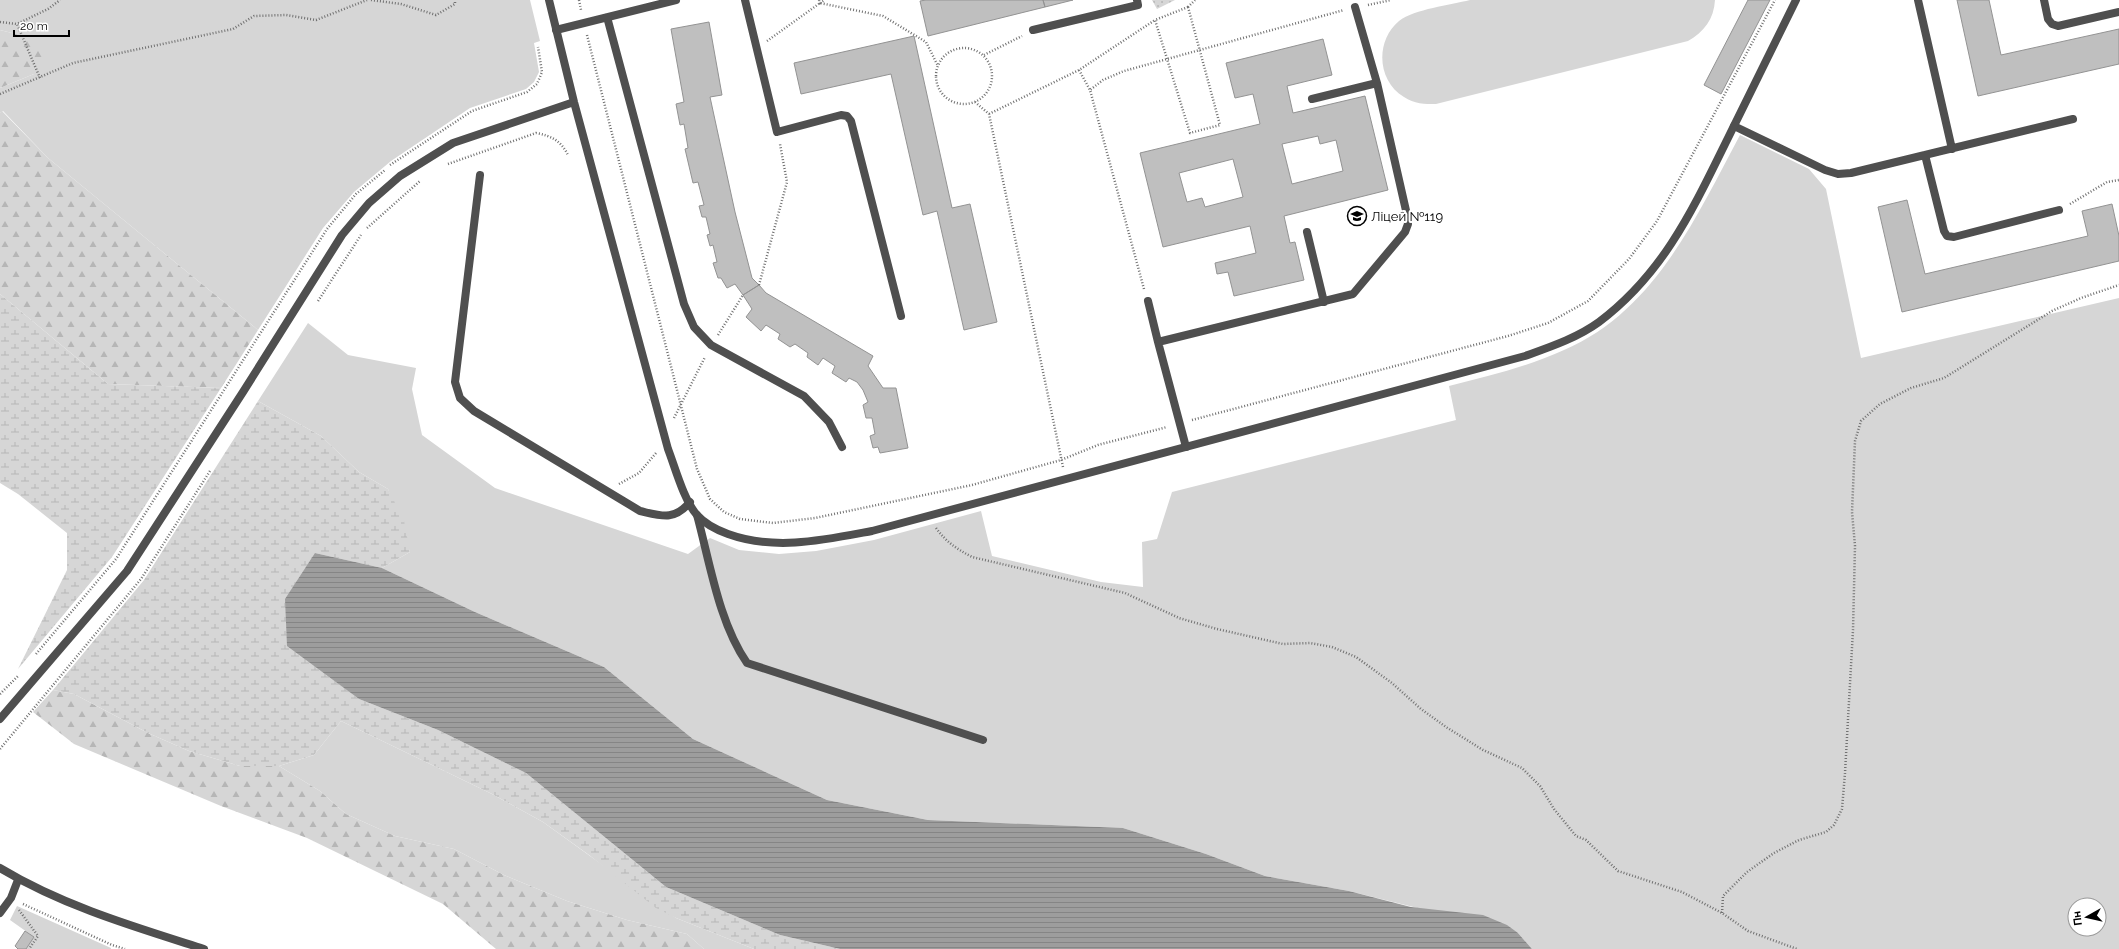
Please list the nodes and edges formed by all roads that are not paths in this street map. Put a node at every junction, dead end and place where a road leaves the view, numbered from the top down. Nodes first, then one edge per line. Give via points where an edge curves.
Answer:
1 (549, 0) edge
2 (676, 0) edge
3 (745, 0) edge
4 (1137, 0) edge
5 (1796, 0) edge
6 (1918, 0) edge
7 (2044, 0) edge
8 (1355, 7) road end
9 (2119, 12) edge
10 (607, 17) junction
11 (556, 30) junction
12 (1033, 30) road end
13 (1377, 84) junction
14 (1312, 100) dead end
15 (574, 102) junction
16 (2073, 119) dead end
17 (1734, 126) junction
18 (1952, 149) junction
19 (1925, 155) junction
20 (480, 175) dead end
21 (2059, 210) road end
22 (1308, 232) dead end
23 (1148, 301) road end
24 (1324, 302) junction
25 (901, 316) dead end
26 (1158, 342) junction
27 (842, 447) dead end
28 (1186, 447) junction
29 (690, 502) junction
30 (697, 515) junction
31 (0, 719) edge
32 (983, 740) dead end
33 (0, 868) edge
34 (18, 880) junction
35 (0, 913) edge
36 (204, 949) edge

1 - 11 street
2 - 10 street
3 - 25 street via 777,132 841,115 847,116 851,121
4 - 12 street via 1138,5
5 - 17 street
6 - 18 street
7 - 9 street via 2048,19 2058,26
8 - 13 street
10 - 11 street
10 - 27 street via 684,304 694,327 711,345 804,396 829,422
11 - 15 street
13 - 14 street
13 - 24 street via 1408,224 1405,232 1353,294
15 - 29 street via 668,449
15 - 31 street via 453,143 400,176 369,203 342,234 127,571
16 - 18 street
17 - 19 street via 1838,174
17 - 28 street via 1696,203 1647,279 1597,323 1564,342 1525,356
18 - 19 street
19 - 21 street via 1947,236 1954,237
20 - 29 street via 455,382 460,398 474,411 640,511 666,517 682,512
22 - 24 street
23 - 26 street
24 - 26 street
26 - 28 street
28 - 30 street via 872,531 816,541 779,544 739,538 715,529
29 - 30 street
30 - 32 street via 726,624 737,649 747,663
33 - 34 street
34 - 35 street via 11,898
34 - 36 street via 123,923

